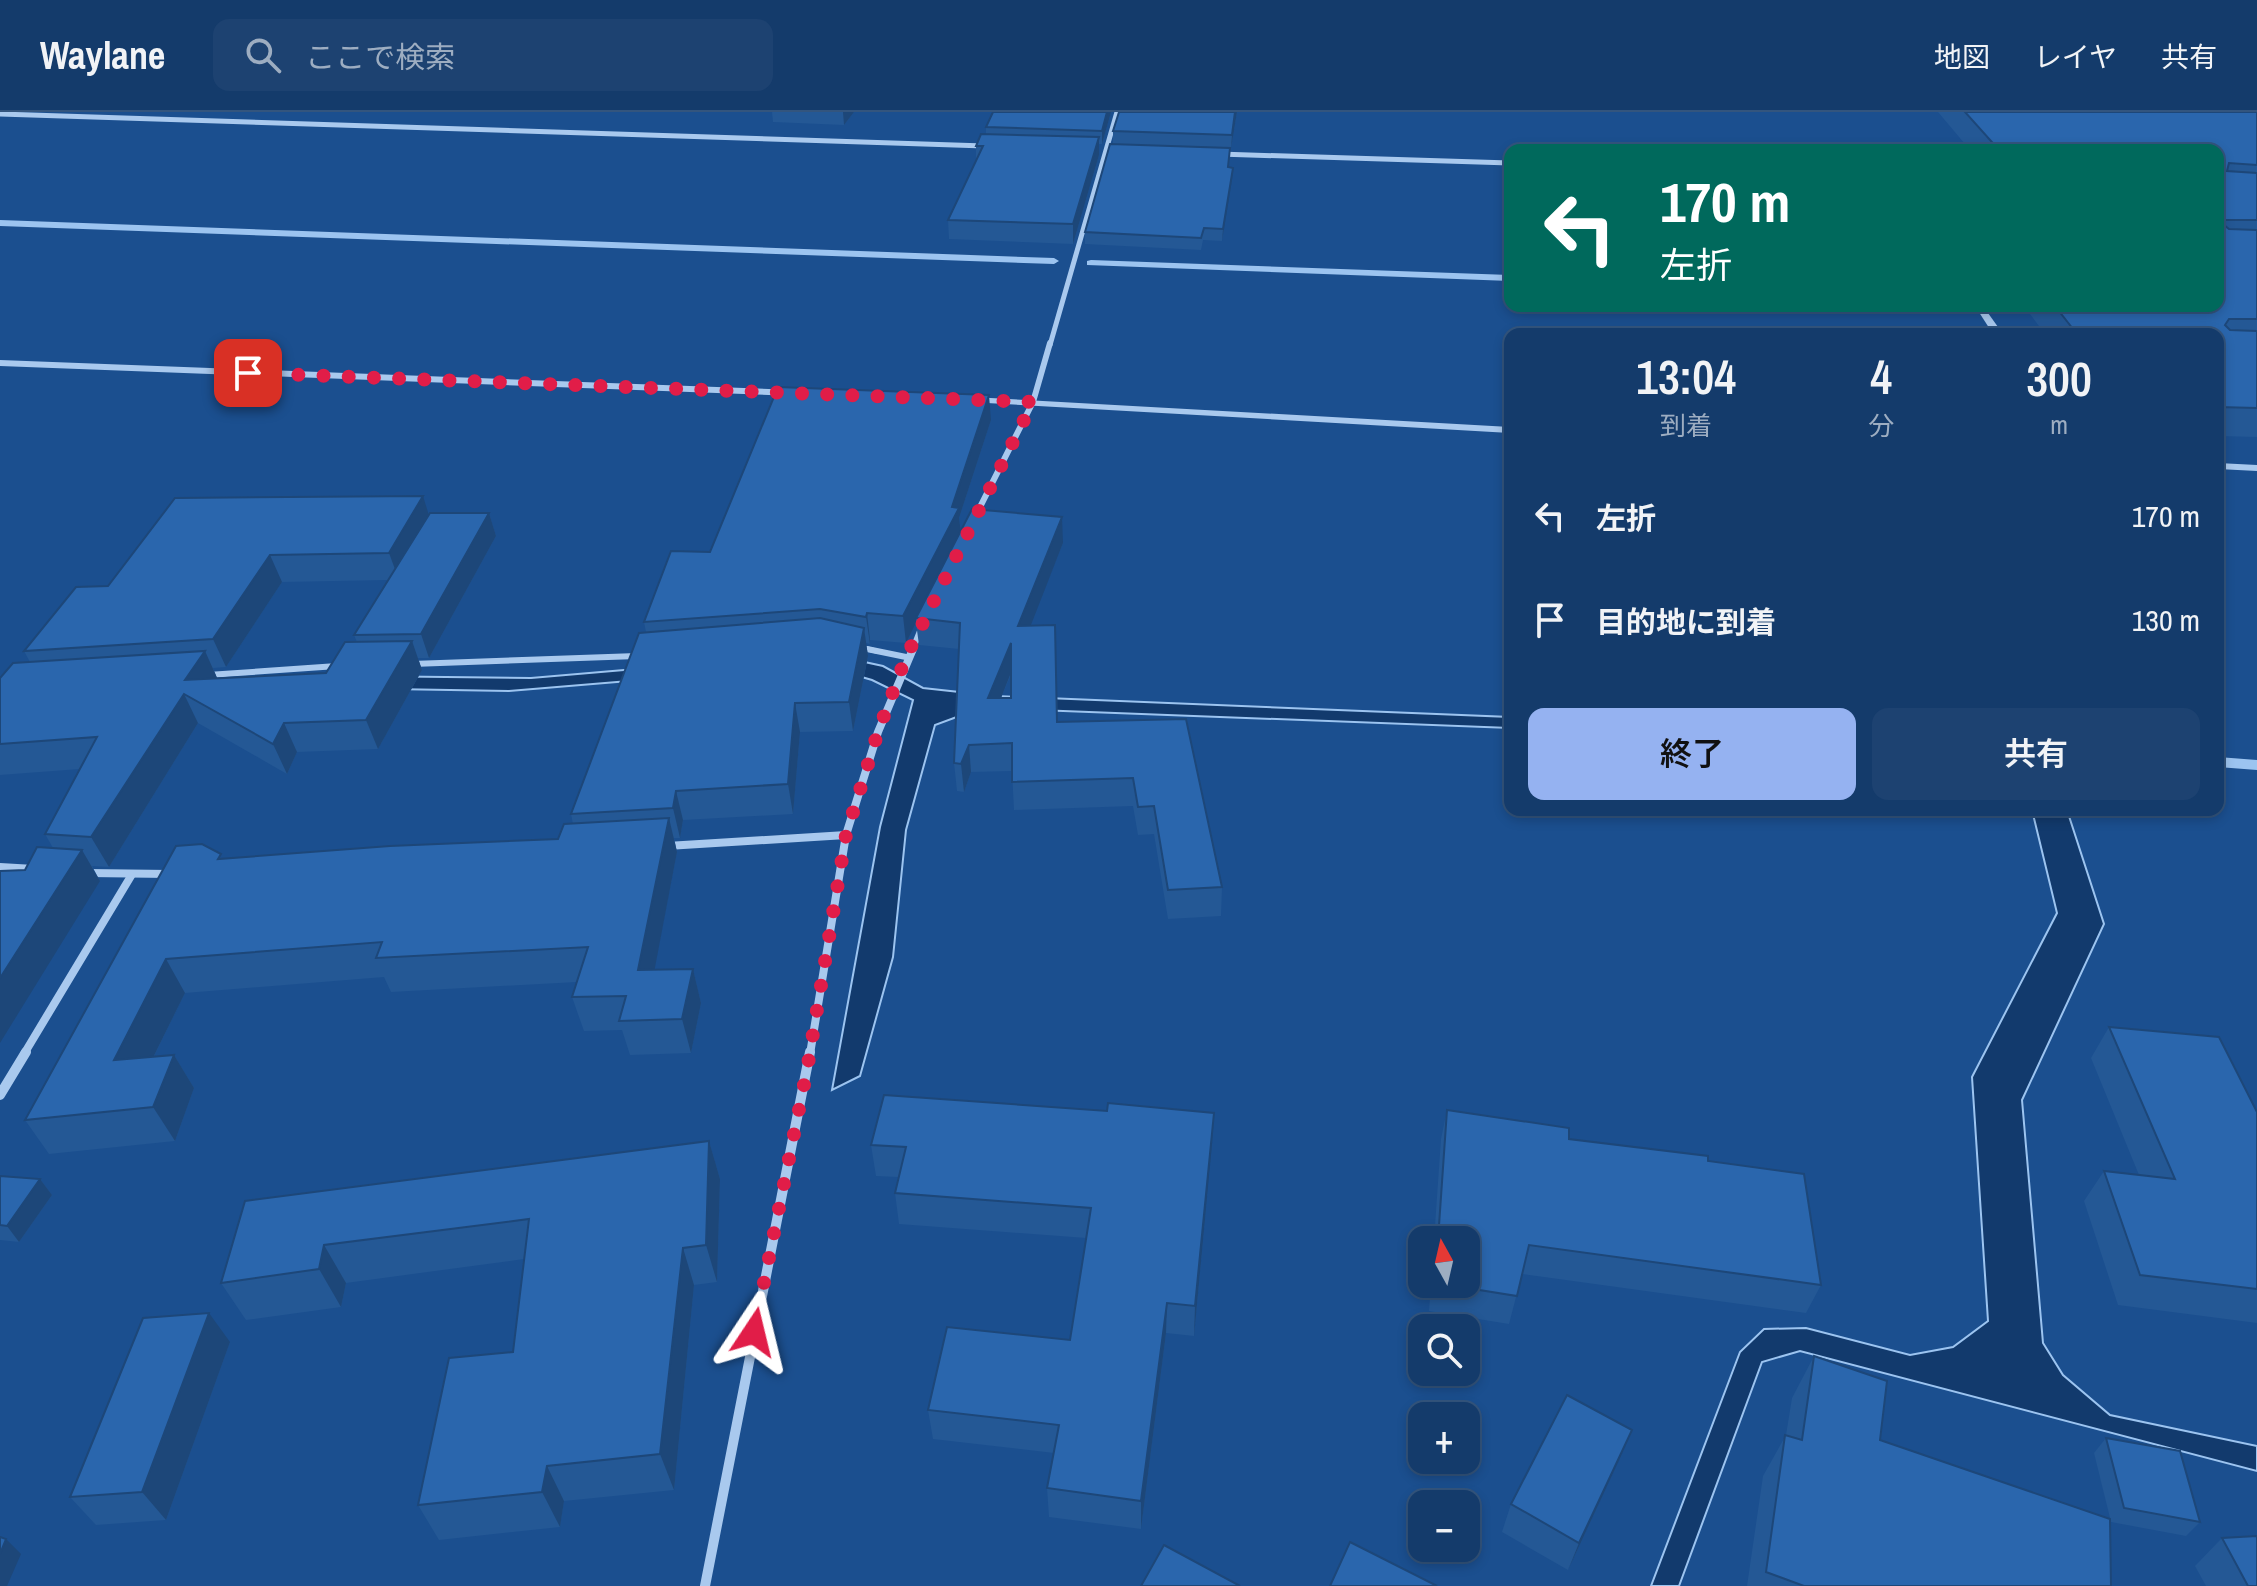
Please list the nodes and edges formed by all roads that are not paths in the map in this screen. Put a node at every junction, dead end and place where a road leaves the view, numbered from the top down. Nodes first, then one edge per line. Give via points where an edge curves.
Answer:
1 (1117, 112) edge
2 (0, 114) edge
3 (995, 146) edge
4 (1105, 150) junction
5 (1121, 150) edge
6 (1214, 153) edge
7 (1504, 163) edge
8 (0, 363) edge
9 (813, 394) edge
10 (955, 399) edge
11 (1033, 402) junction
12 (1504, 430) edge
13 (2224, 466) edge
14 (2257, 468) edge
15 (973, 522) edge
16 (926, 617) edge
17 (852, 646) edge
18 (644, 655) edge
19 (906, 657) junction
20 (407, 664) edge
21 (345, 666) edge
22 (207, 675) edge
23 (846, 835) junction
24 (655, 846) edge
25 (0, 867) edge
26 (44, 870) edge
27 (73, 872) edge
28 (179, 874) edge
29 (131, 876) junction
30 (0, 1095) edge
31 (705, 1586) edge

1 - 4 street
2 - 3 street
4 - 5 street
4 - 11 street
6 - 7 street
8 - 9 street
10 - 11 street
11 - 12 street
11 - 15 street
13 - 14 street
16 - 19 street
17 - 19 lane
18 - 20 lane
19 - 23 street
21 - 22 lane
23 - 24 street
23 - 31 street via 807,1070
25 - 26 street
27 - 29 street
28 - 29 street
29 - 30 street

